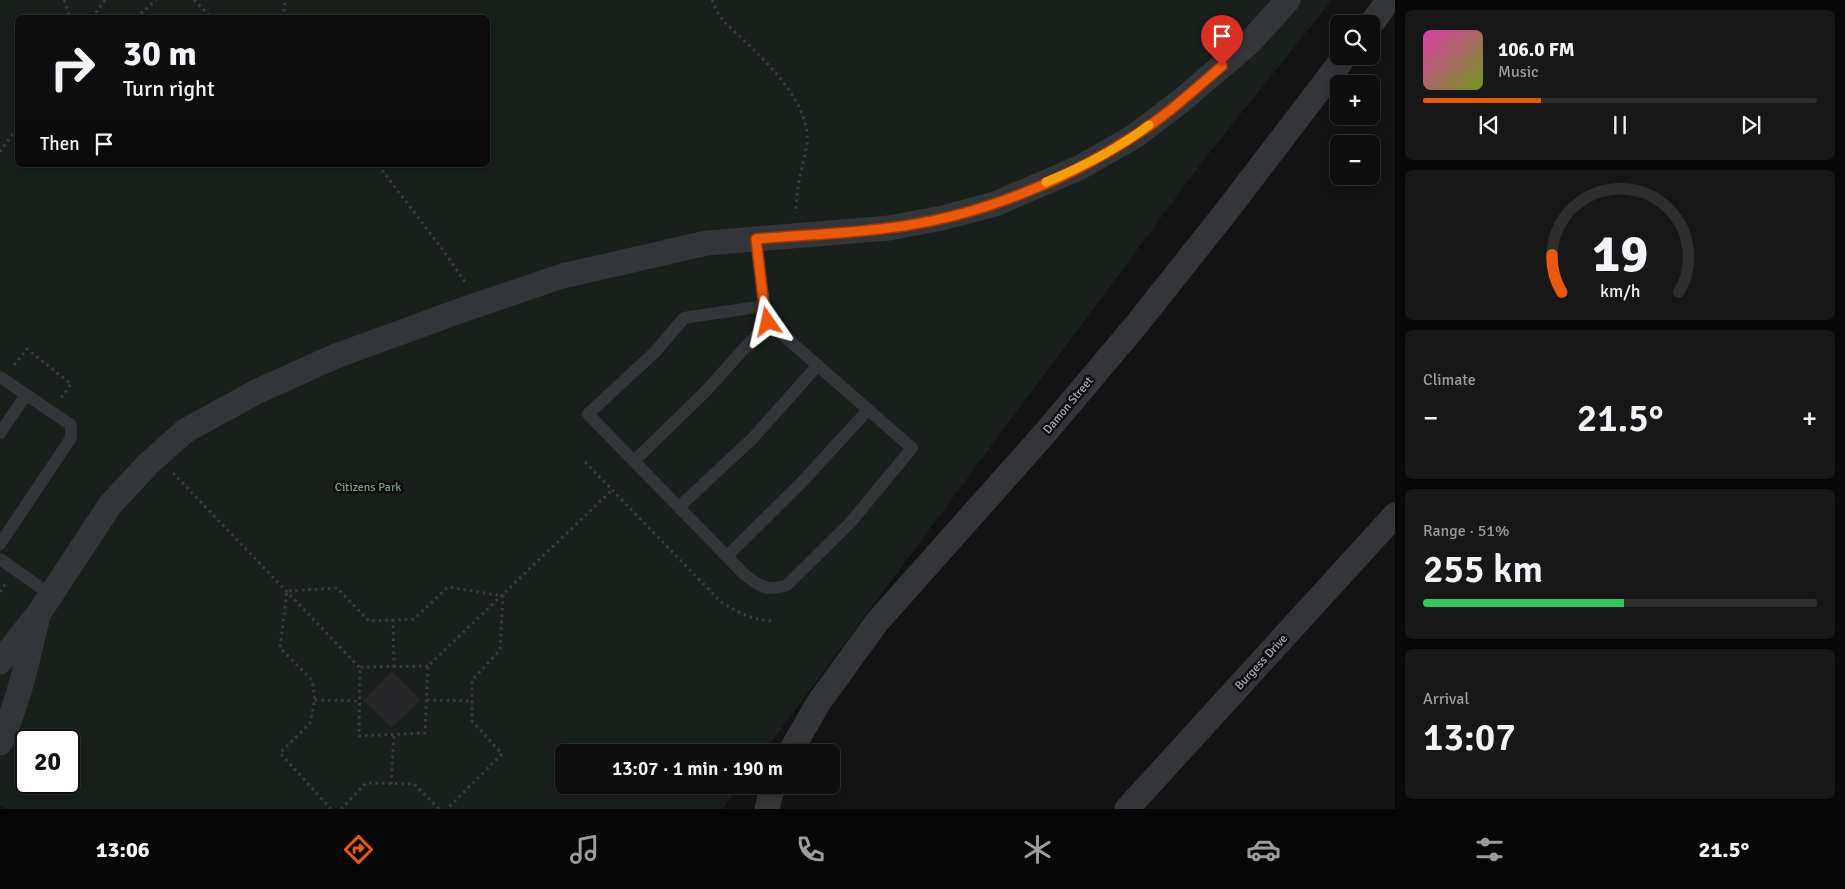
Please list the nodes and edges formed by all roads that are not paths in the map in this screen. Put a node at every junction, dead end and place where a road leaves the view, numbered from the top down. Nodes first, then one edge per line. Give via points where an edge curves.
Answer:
1 (1288, 0) edge
2 (1389, 0) edge
3 (1378, 15) edge
4 (1338, 65) edge
5 (756, 239) junction
6 (764, 306) junction
7 (768, 322) junction
8 (818, 365) junction
9 (0, 377) edge
10 (26, 395) junction
11 (868, 410) junction
12 (0, 433) edge
13 (634, 462) junction
14 (679, 507) junction
15 (1395, 515) edge
16 (0, 544) edge
17 (727, 556) junction
18 (0, 559) edge
19 (45, 604) junction
20 (0, 662) edge
21 (0, 743) edge
22 (795, 744) edge
23 (771, 794) edge
24 (767, 809) edge
25 (1127, 809) edge

1 - 5 street via 1249,43 1182,100 1135,136 1079,168 995,204 942,218 889,228
2 - 3 street
4 - 22 street, Damon Street via 1131,331 877,622 819,702
5 - 6 lane
5 - 19 street via 707,243 562,276 336,356 258,391 185,431 148,464 110,505
6 - 7 lane
6 - 13 lane via 684,318 655,352 588,414
7 - 8 lane
7 - 13 lane via 705,392
8 - 11 lane
8 - 14 lane via 753,438
9 - 10 lane
10 - 12 lane
10 - 16 lane via 70,425 72,438
11 - 17 lane via 801,483
11 - 17 lane via 912,448 850,523 787,585 774,589 762,587
13 - 14 lane
14 - 17 lane
15 - 25 street, Burgess Drive
18 - 19 lane
19 - 20 street
19 - 21 street
23 - 24 street

